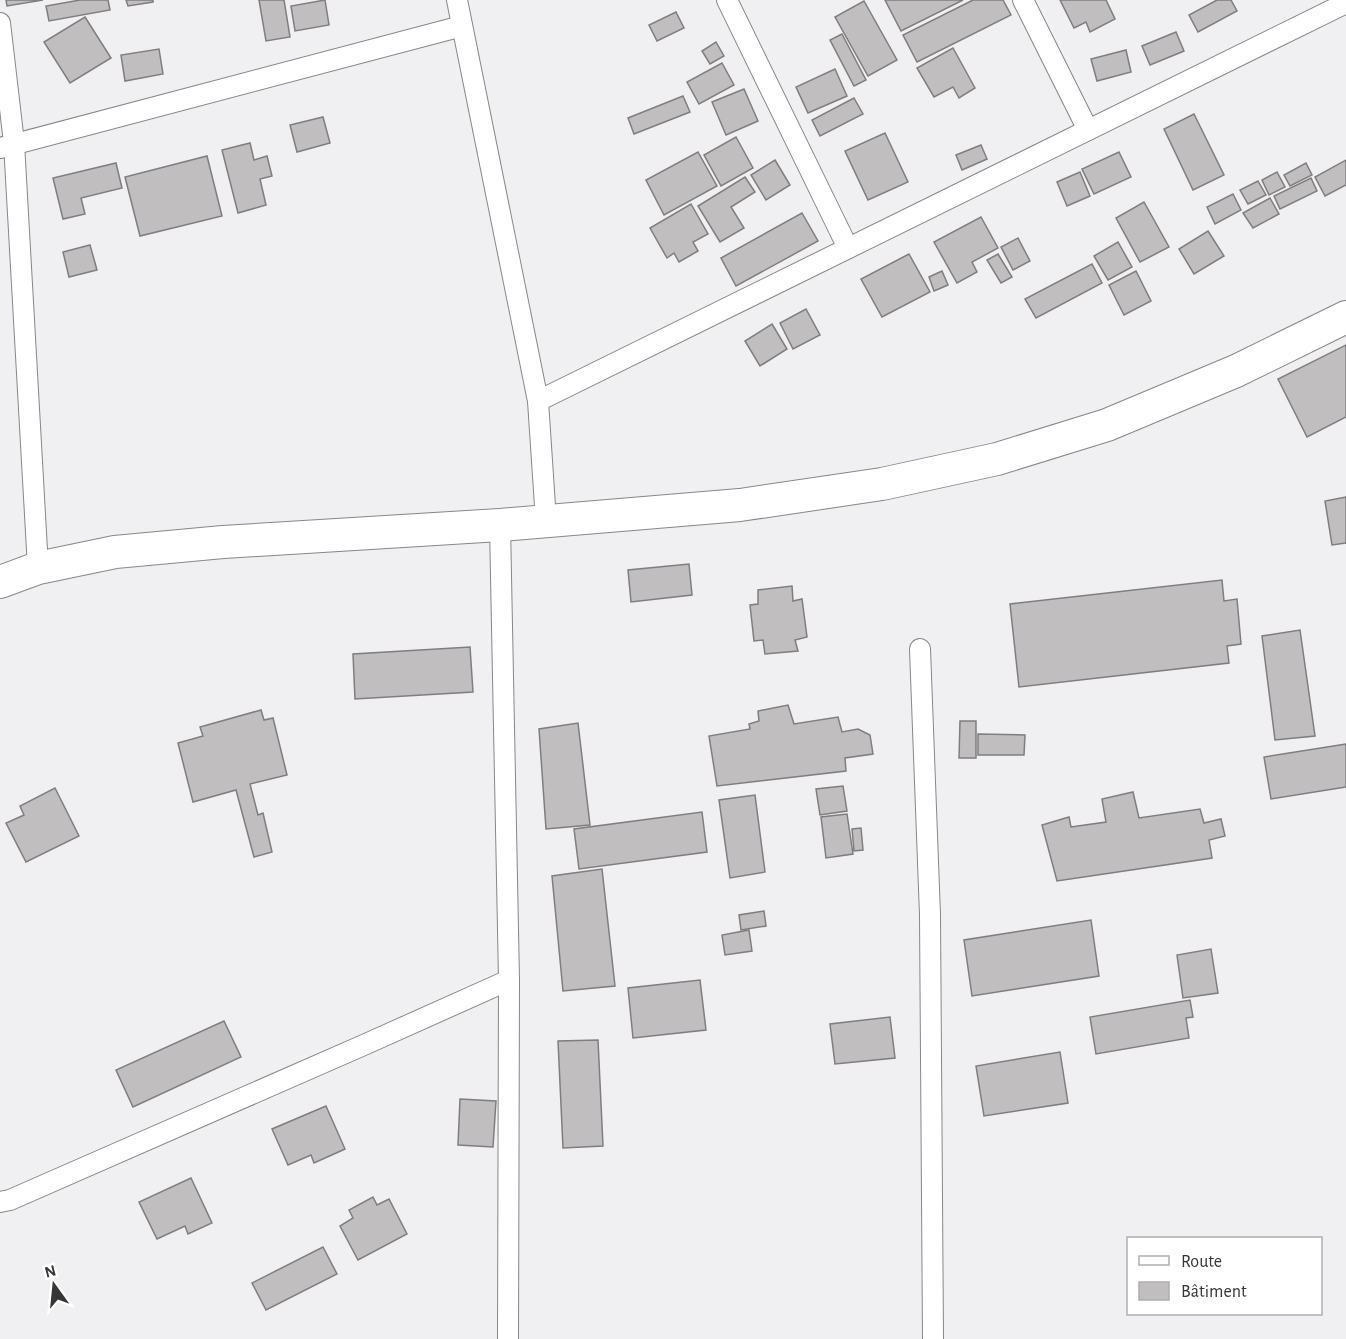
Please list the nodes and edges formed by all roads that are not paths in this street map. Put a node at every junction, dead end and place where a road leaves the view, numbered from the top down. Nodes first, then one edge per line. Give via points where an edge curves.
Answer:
1 (457, 0) edge
2 (727, 0) edge
3 (1023, 0) edge
4 (1346, 3) edge
5 (0, 23) edge
6 (462, 26) junction
7 (1088, 130) junction
8 (7, 146) edge
9 (848, 248) junction
10 (1346, 317) edge
11 (538, 401) junction
12 (546, 520) junction
13 (500, 525) junction
14 (38, 567) junction
15 (0, 582) edge
16 (920, 649) dead end
17 (509, 980) junction
18 (0, 1202) edge
19 (508, 1339) edge
20 (933, 1339) edge

1 - 6 street
2 - 9 street
3 - 7 street
4 - 7 street
5 - 8 street
6 - 8 street
6 - 11 street
7 - 9 street
8 - 14 street
9 - 11 street
10 - 12 main road via 1236,371 1107,425 997,459 882,483 740,505
11 - 12 street
12 - 13 main road
13 - 14 main road via 202,544 115,552
13 - 17 street
14 - 15 main road
16 - 20 street via 930,915
17 - 18 street
17 - 19 street

